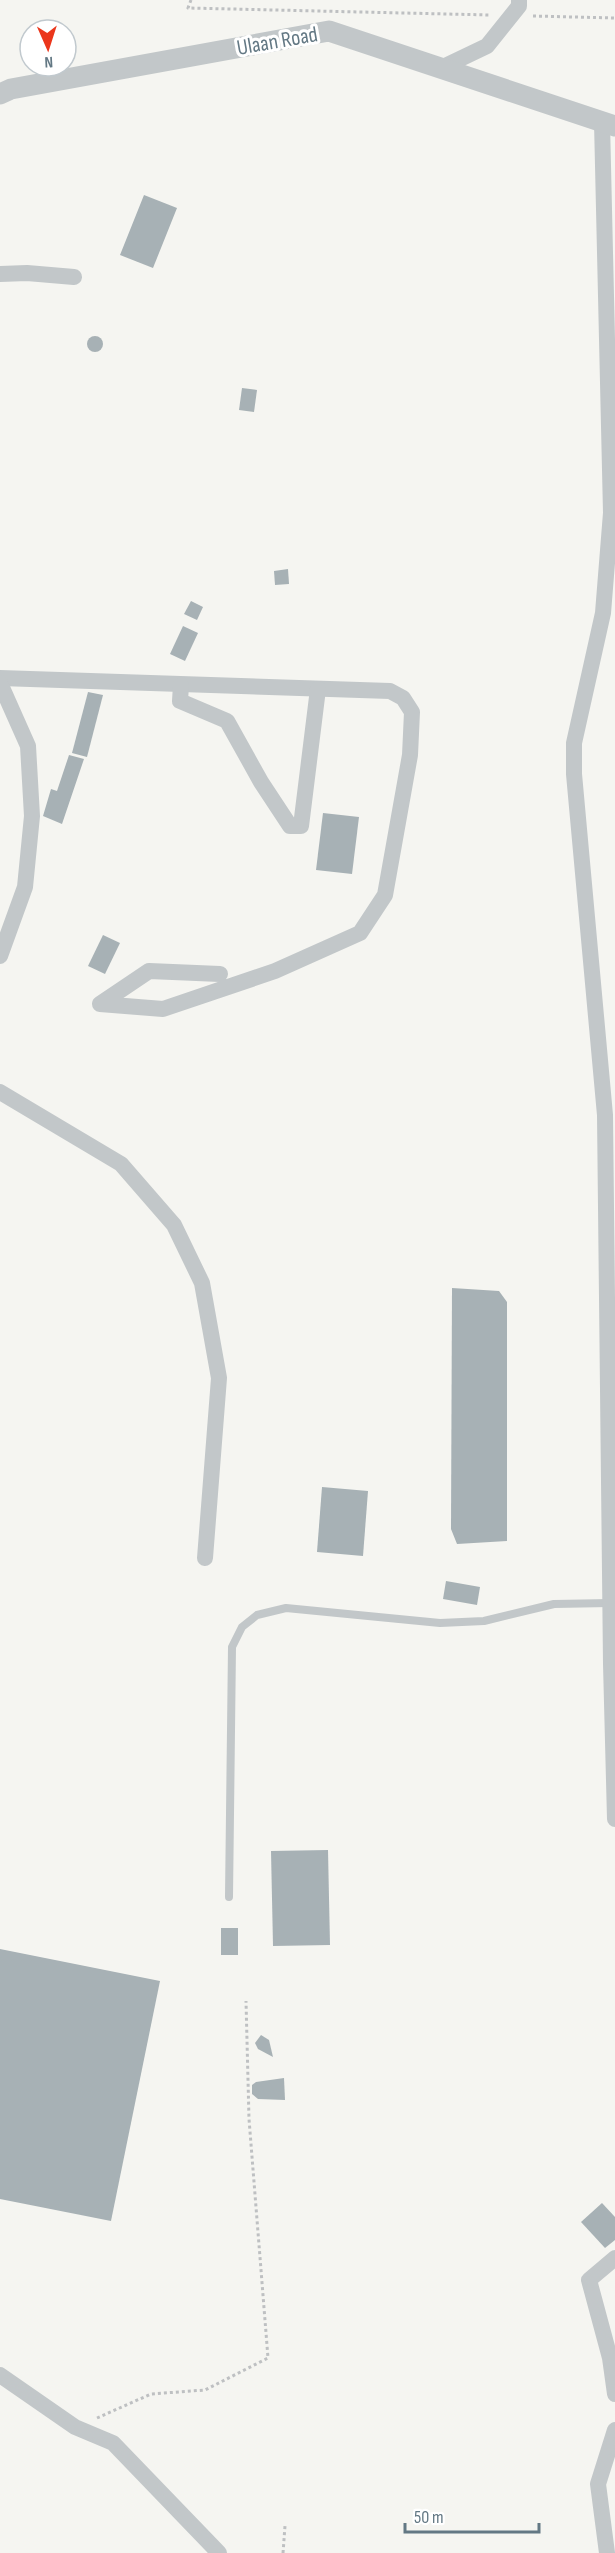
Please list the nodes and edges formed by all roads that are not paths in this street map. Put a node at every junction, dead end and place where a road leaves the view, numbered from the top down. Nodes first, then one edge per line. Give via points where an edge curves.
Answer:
1 (515, 8) edge
2 (441, 68) junction
3 (0, 94) edge
4 (609, 124) edge
5 (0, 274) edge
6 (74, 277) dead end
7 (610, 296) edge
8 (0, 681) edge
9 (181, 685) junction
10 (318, 689) junction
11 (0, 956) edge
12 (220, 974) dead end
13 (2, 1094) edge
14 (205, 1558) dead end
15 (610, 1603) junction
16 (615, 1819) edge
17 (229, 1897) dead end
18 (615, 2258) edge
19 (0, 2375) edge
20 (615, 2394) edge
21 (615, 2430) edge
22 (219, 2553) edge
23 (607, 2553) edge

1 - 2 street via 487,46
2 - 3 street, Ulaan Road via 329,31
2 - 4 street, Ulaan Road
4 - 7 street
5 - 6 street
7 - 15 street via 611,513 603,613 574,743 605,1116
8 - 9 street
8 - 11 street via 28,746 32,816 25,887
9 - 10 street
9 - 10 street via 180,701 227,721 290,826 301,826
10 - 12 street via 390,692 403,698 412,712 410,755 386,896 360,933 275,971 163,1009 100,1004 149,971
13 - 14 street via 121,1164 174,1225 202,1283 219,1378
15 - 16 street
15 - 17 lane via 554,1604 484,1621 440,1623 286,1608 257,1615 242,1627 232,1647
18 - 20 street via 589,2280 610,2358
19 - 22 street via 75,2427 112,2443
21 - 23 street via 597,2484

